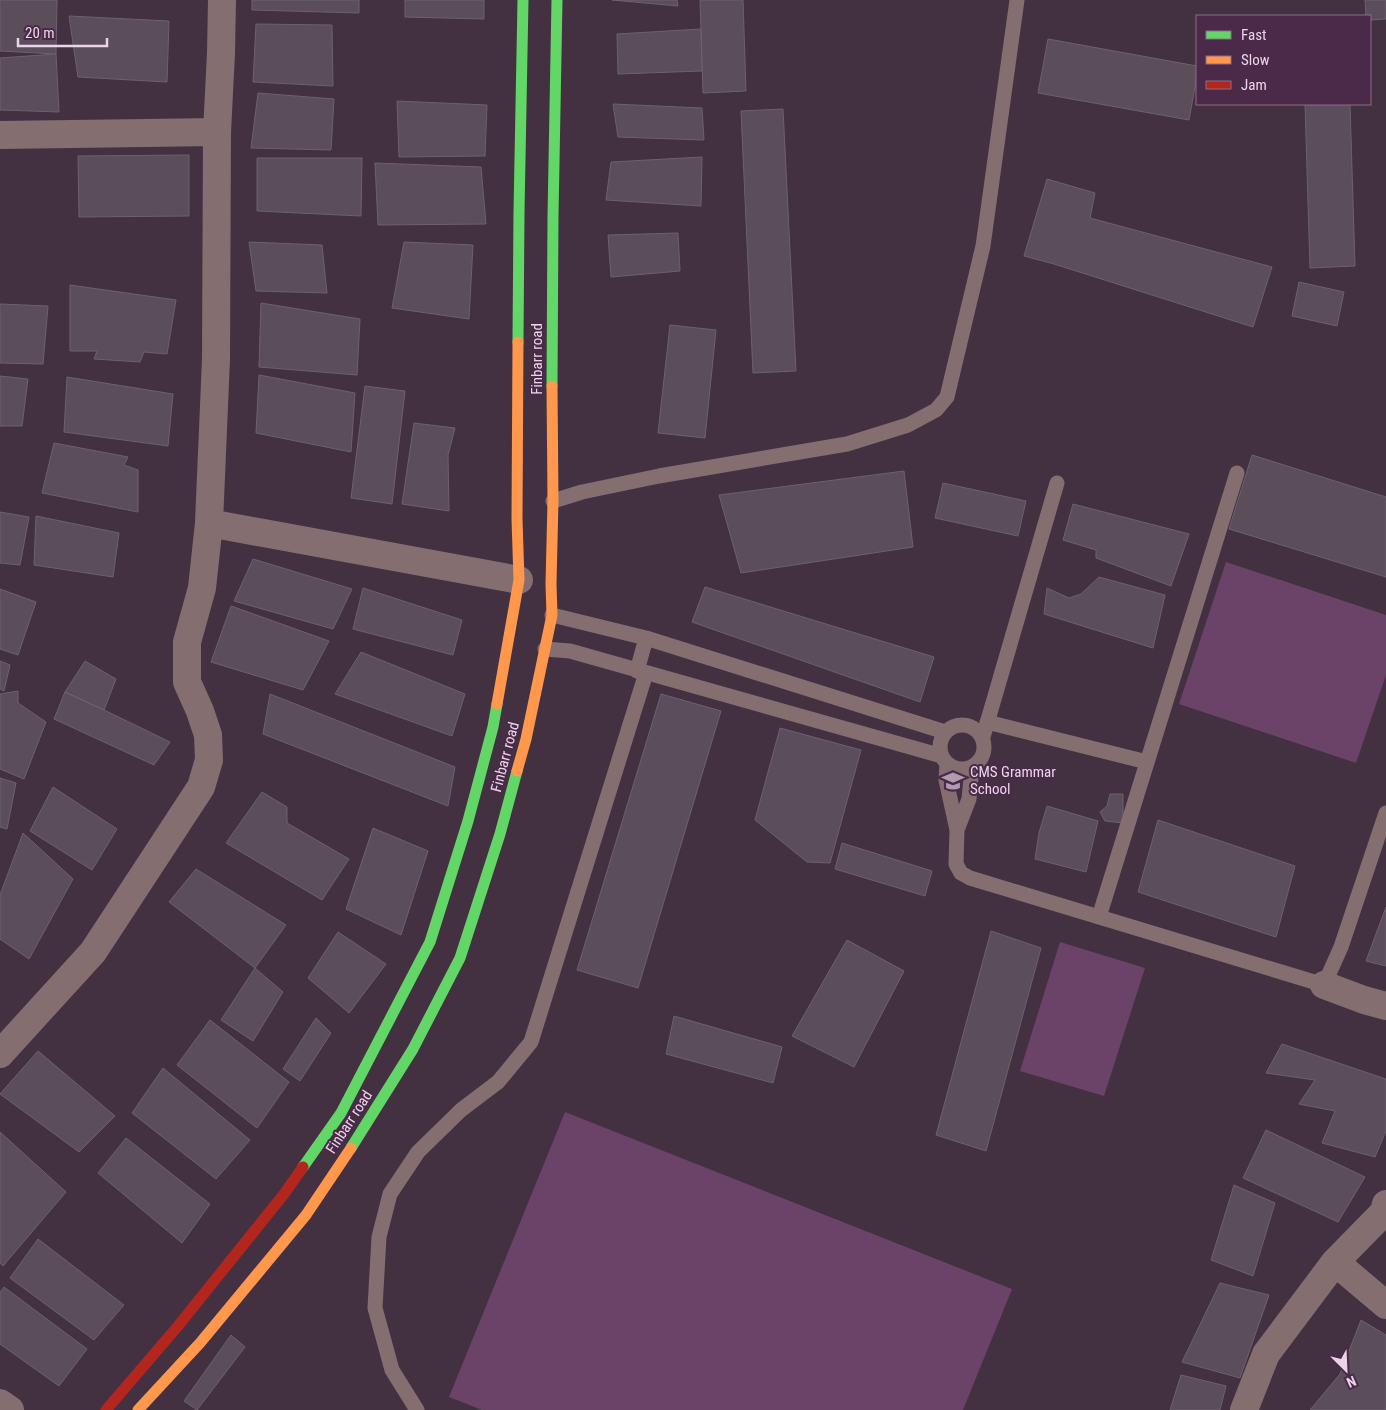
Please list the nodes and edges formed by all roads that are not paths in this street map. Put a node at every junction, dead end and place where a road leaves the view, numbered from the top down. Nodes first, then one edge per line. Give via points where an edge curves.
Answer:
1 (222, 0) edge
2 (523, 0) edge
3 (557, 0) edge
4 (1017, 0) edge
5 (217, 132) junction
6 (0, 135) edge
7 (1238, 472) dead end
8 (1057, 483) dead end
9 (553, 501) junction
10 (209, 523) junction
11 (519, 580) junction
12 (552, 615) junction
13 (646, 638) junction
14 (545, 648) junction
15 (642, 672) junction
16 (987, 722) junction
17 (946, 732) junction
18 (983, 737) junction
19 (945, 760) junction
20 (1147, 762) junction
21 (972, 767) junction
22 (1386, 813) edge
23 (957, 830) junction
24 (1099, 917) junction
25 (1324, 985) junction
26 (1386, 1006) edge
27 (0, 1054) edge
28 (1386, 1204) edge
29 (1335, 1262) junction
30 (1386, 1305) edge
31 (0, 1403) edge
32 (10, 1410) edge
33 (106, 1410) edge
34 (138, 1410) edge
35 (418, 1410) edge
36 (1244, 1410) edge

1 - 5 street
2 - 11 main road, Finbarr road via 519,212
3 - 9 main road, Finbarr road
4 - 9 lane via 983,246 947,397 936,410 908,425 847,444 659,476
5 - 6 street
5 - 10 street via 216,359
7 - 20 lane
8 - 16 lane
9 - 12 main road, Finbarr road
10 - 11 street
10 - 27 street via 202,588 187,642 187,682 208,735 209,760 201,787 93,952
11 - 33 main road, Finbarr road via 493,727 430,942 341,1113 284,1194
12 - 13 lane
12 - 14 main road, Finbarr road
13 - 15 lane
13 - 17 lane
14 - 15 lane via 570,651
14 - 34 main road, Finbarr road via 526,739 500,834 460,958 413,1049 306,1215 200,1342
15 - 19 lane
15 - 35 lane via 531,1042 498,1082 461,1110 418,1152 390,1194 379,1237 374,1308 392,1370
16 - 18 lane
16 - 20 lane
17 - 18 lane via 961,724 977,730
17 - 19 lane via 940,748
18 - 21 lane via 984,754
19 - 21 lane via 955,768
19 - 23 lane
20 - 24 lane
21 - 23 lane via 968,799
22 - 25 lane via 1341,947
23 - 24 lane via 956,864 961,873
24 - 25 lane
25 - 26 street
28 - 29 street via 1384,1212
29 - 30 street
29 - 36 street via 1266,1354
31 - 32 street

